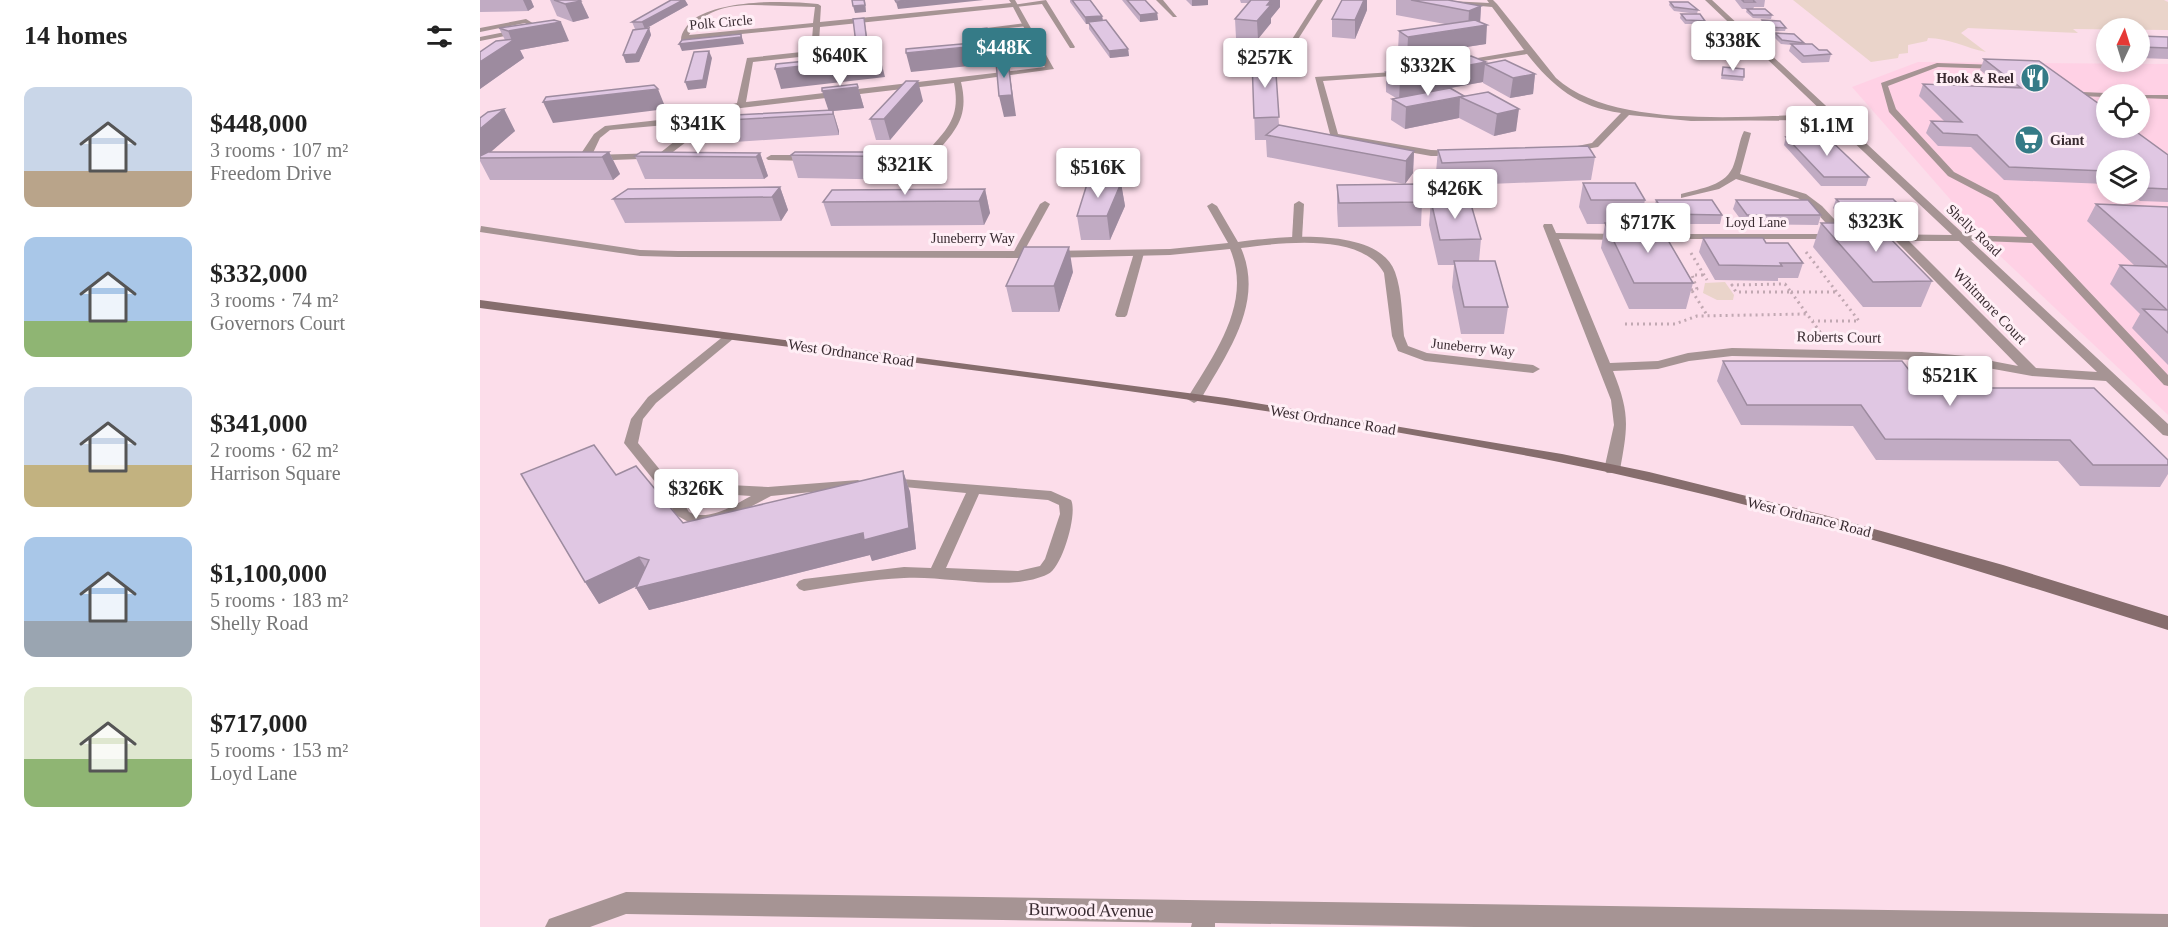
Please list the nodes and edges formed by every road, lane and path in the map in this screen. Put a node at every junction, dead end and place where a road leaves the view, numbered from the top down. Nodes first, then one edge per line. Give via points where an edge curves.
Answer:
1 (1159, 0) edge
2 (1320, 0) edge
3 (1708, 0) edge
4 (1044, 1) edge
5 (1438, 2) edge
6 (1013, 3) edge
7 (1492, 3) edge
8 (1175, 16) dead end
9 (819, 25) junction
10 (1026, 25) junction
11 (990, 28) edge
12 (480, 30) edge
13 (480, 39) edge
14 (1292, 42) dead end
15 (1072, 47) dead end
16 (1531, 51) junction
17 (1445, 66) edge
18 (2013, 67) edge
19 (1414, 71) edge
20 (957, 80) junction
21 (2072, 87) edge
22 (2082, 94) junction
23 (2096, 95) edge
24 (2150, 96) edge
25 (2168, 97) edge
26 (2096, 104) edge
27 (741, 105) junction
28 (1628, 112) junction
29 (712, 113) junction
30 (1831, 117) junction
31 (1747, 133) dead end
32 (1556, 151) edge
33 (1473, 154) edge
34 (771, 158) dead end
35 (816, 158) edge
36 (883, 158) edge
37 (1736, 176) junction
38 (1685, 196) dead end
39 (1045, 204) dead end
40 (1299, 204) dead end
41 (1212, 206) dead end
42 (481, 229) edge
43 (1845, 237) junction
44 (1900, 238) junction
45 (1960, 238) junction
46 (1297, 239) junction
47 (2034, 240) junction
48 (1236, 247) junction
49 (1690, 252) dead end
50 (1805, 252) dead end
51 (1139, 253) junction
52 (1018, 254) junction
53 (1704, 275) junction
54 (1685, 280) edge
55 (1707, 280) dead end
56 (1691, 290) junction
57 (1789, 290) junction
58 (1836, 292) junction
59 (480, 304) edge
60 (1807, 314) junction
61 (1121, 315) dead end
62 (1707, 316) junction
63 (1812, 321) junction
64 (1625, 324) dead end
65 (729, 337) junction
66 (1824, 338) dead end
67 (1921, 356) junction
68 (1606, 367) junction
69 (1533, 369) dead end
70 (2032, 372) junction
71 (2108, 377) junction
72 (2168, 382) edge
73 (1953, 397) edge
74 (1194, 399) junction
75 (2168, 432) edge
76 (1612, 471) junction
77 (666, 486) junction
78 (975, 488) junction
79 (768, 492) junction
80 (936, 574) junction
81 (804, 585) dead end
82 (2168, 623) edge
83 (1205, 920) edge
84 (2168, 926) edge
85 (557, 927) edge

1 - 8 street
2 - 14 street
3 - 30 street, Shelly Road
4 - 6 lane
4 - 15 lane
5 - 7 street
6 - 9 street
6 - 10 street
7 - 16 street
9 - 9 street, Polk Circle via 815,5 722,4 696,21 684,38
9 - 27 street via 815,53 750,60
10 - 11 lane
10 - 20 street via 1050,69
12 - 13 street via 526,21 537,28
16 - 17 street
16 - 28 street via 1569,93 1590,103
18 - 47 lane via 1937,65 1884,85 1892,110 1951,174 1995,197
19 - 33 street via 1318,79 1334,136 1431,153
20 - 27 street
20 - 36 street via 962,110 928,157
21 - 22 lane
22 - 23 lane
22 - 26 lane
24 - 25 lane
27 - 29 street
28 - 30 street via 1689,117
28 - 32 street via 1595,145
29 - 29 street via 708,121 662,156 588,158 587,152 597,136 608,129
30 - 45 street, Shelly Road
31 - 37 street
34 - 35 street
37 - 38 street via 1729,183
37 - 43 street via 1802,196
39 - 52 lane
40 - 46 lane
41 - 48 street
42 - 52 street, Juneberry Way via 640,253
43 - 44 street, Loyd Lane
43 - 68 street, Loyd Lane via 1550,231
44 - 45 street, Loyd Lane
44 - 70 street, Whitmore Court
45 - 47 lane
45 - 71 street, Shelly Road
46 - 48 street, Juneberry Way
46 - 69 street, Juneberry Way via 1365,249 1386,263 1403,348 1414,354
47 - 72 lane
48 - 51 street, Juneberry Way
48 - 74 street via 1244,273 1242,302 1229,336
49 - 53 path
50 - 58 path
51 - 52 street, Juneberry Way
51 - 61 lane
53 - 55 path
53 - 56 path via 1692,275 1697,289
54 - 56 path
56 - 62 path
57 - 57 path via 1785,284 1731,285 1736,292
57 - 58 path
57 - 60 path
58 - 63 path via 1859,321
59 - 65 main road, West Ordnance Road
60 - 62 path
60 - 63 path
62 - 64 path via 1675,324
63 - 66 path
65 - 74 main road, West Ordnance Road
65 - 77 lane via 652,400 637,419 631,443
67 - 68 street, Roberts Court via 1732,352 1658,365
67 - 70 street, Roberts Court
67 - 73 lane
68 - 76 street via 1618,400 1621,424
70 - 71 street, Roberts Court
71 - 75 street, Shelly Road
74 - 76 main road, West Ordnance Road via 1476,442
76 - 82 main road, West Ordnance Road via 1786,510 1911,544
77 - 79 lane
77 - 79 lane via 684,515 691,519 729,514
78 - 79 lane via 882,482
78 - 80 lane
78 - 80 lane via 1051,496 1066,503 1067,514 1052,561 1045,570 1018,577
80 - 81 lane via 904,572
83 - 84 street, Burwood Avenue
83 - 85 street, Burwood Avenue via 626,903

